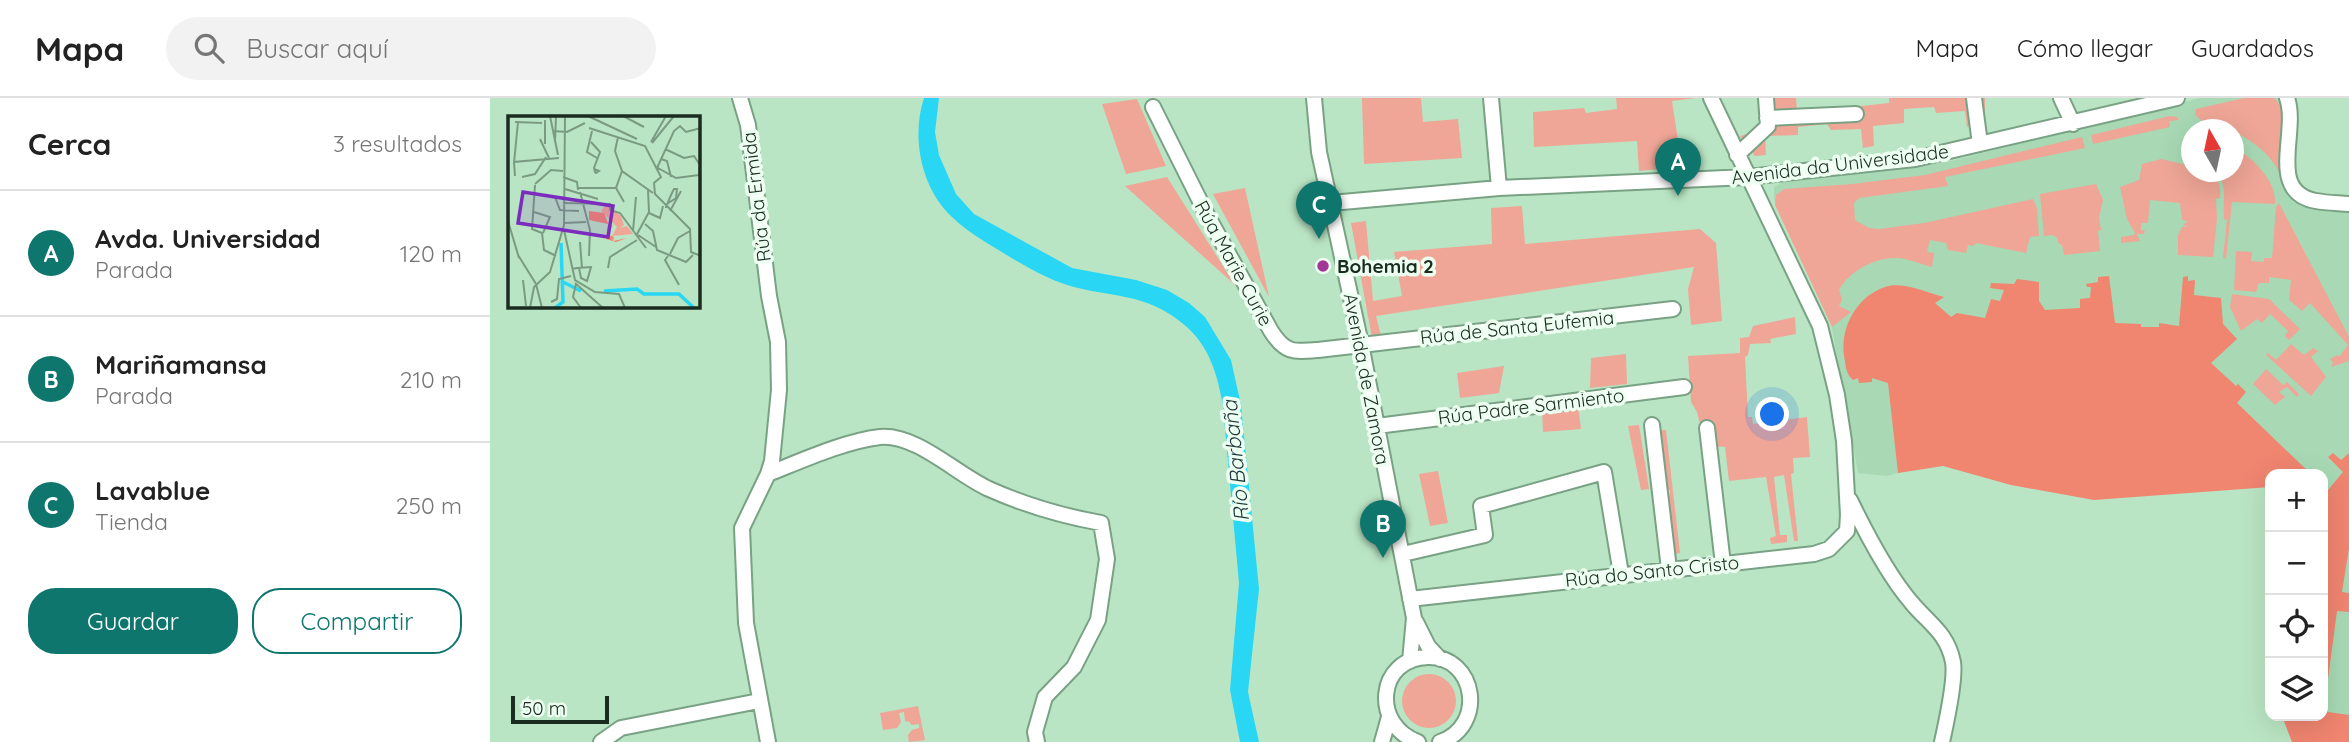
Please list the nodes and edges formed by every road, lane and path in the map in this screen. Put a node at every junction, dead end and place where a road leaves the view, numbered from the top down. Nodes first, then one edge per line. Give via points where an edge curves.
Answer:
1 (740, 98) edge
2 (1314, 98) edge
3 (1491, 98) edge
4 (1498, 98) edge
5 (1711, 98) edge
6 (1766, 98) edge
7 (1974, 98) edge
8 (2061, 98) edge
9 (2177, 98) edge
10 (2287, 98) edge
11 (1153, 107) dead end
12 (1856, 114) dead end
13 (1768, 118) junction
14 (2073, 124) junction
15 (1980, 144) junction
16 (1737, 155) junction
17 (1748, 177) junction
18 (1499, 188) junction
19 (1331, 203) junction
20 (2349, 204) edge
21 (1673, 309) dead end
22 (1361, 344) junction
23 (1684, 387) dead end
24 (1652, 425) dead end
25 (1377, 426) junction
26 (1707, 428) dead end
27 (768, 474) junction
28 (1847, 492) junction
29 (1403, 554) junction
30 (1723, 564) junction
31 (1669, 569) junction
32 (1621, 574) junction
33 (1410, 599) junction
34 (1414, 618) junction
35 (1440, 659) junction
36 (1410, 661) junction
37 (759, 701) junction
38 (1389, 717) junction
39 (1459, 736) edge
40 (1408, 740) edge
41 (601, 742) edge
42 (768, 742) edge
43 (1037, 742) edge
44 (1382, 742) edge
45 (1440, 742) edge
46 (1941, 742) edge

1 - 27 street, Rúa da Ermida via 748,125 778,342 779,390
2 - 19 street, Avenida de Zamora via 1319,152
3 - 4 street
3 - 18 street
5 - 16 street, Rúa do Santo Cristo
6 - 13 street
7 - 15 street
8 - 14 street
9 - 14 street, Avenida da Universidade
10 - 20 street via 2291,123 2287,176 2297,194
11 - 22 street, Rúa Marie Curie via 1280,344 1298,352
12 - 13 street
13 - 16 street via 1768,126
14 - 15 street, Avenida da Universidade
15 - 17 street, Avenida da Universidade via 1915,159
16 - 17 street, Rúa do Santo Cristo
17 - 18 street, Avenida da Universidade
17 - 28 street, Rúa do Santo Cristo via 1820,326 1839,406
18 - 19 street, Avenida da Universidade
19 - 22 street, Avenida de Zamora
21 - 22 street, Rúa de Santa Eufemia
22 - 25 street, Avenida de Zamora
23 - 25 street, Rúa Padre Sarmiento
24 - 31 street
25 - 29 street, Avenida de Zamora
26 - 30 street
27 - 37 street, Rúa da Ermida via 742,528 746,623
27 - 43 street via 825,451 880,437 907,441 988,488 1056,515 1101,523 1107,559 1098,620 1074,667 1045,697 1035,732
28 - 30 street, Rúa do Santo Cristo via 1847,530 1829,549
28 - 46 street via 1866,533 1910,601 1941,632 1954,663
29 - 32 street via 1485,534 1481,506 1604,472
29 - 33 street, Avenida de Zamora
30 - 31 street, Rúa do Santo Cristo
31 - 32 street, Rúa do Santo Cristo
32 - 33 street, Rúa do Santo Cristo
33 - 34 street, Avenida de Zamora
34 - 35 street, Avenida de Zamora via 1427,646
34 - 36 street, Avenida de Zamora
35 - 36 street
35 - 39 street, Avenida de Zamora via 1460,672 1468,687 1470,709
36 - 38 street via 1390,681 1385,703
37 - 41 street via 621,728
37 - 42 street, Rúa da Ermida
38 - 40 street
38 - 44 street
39 - 45 street, Avenida de Zamora

